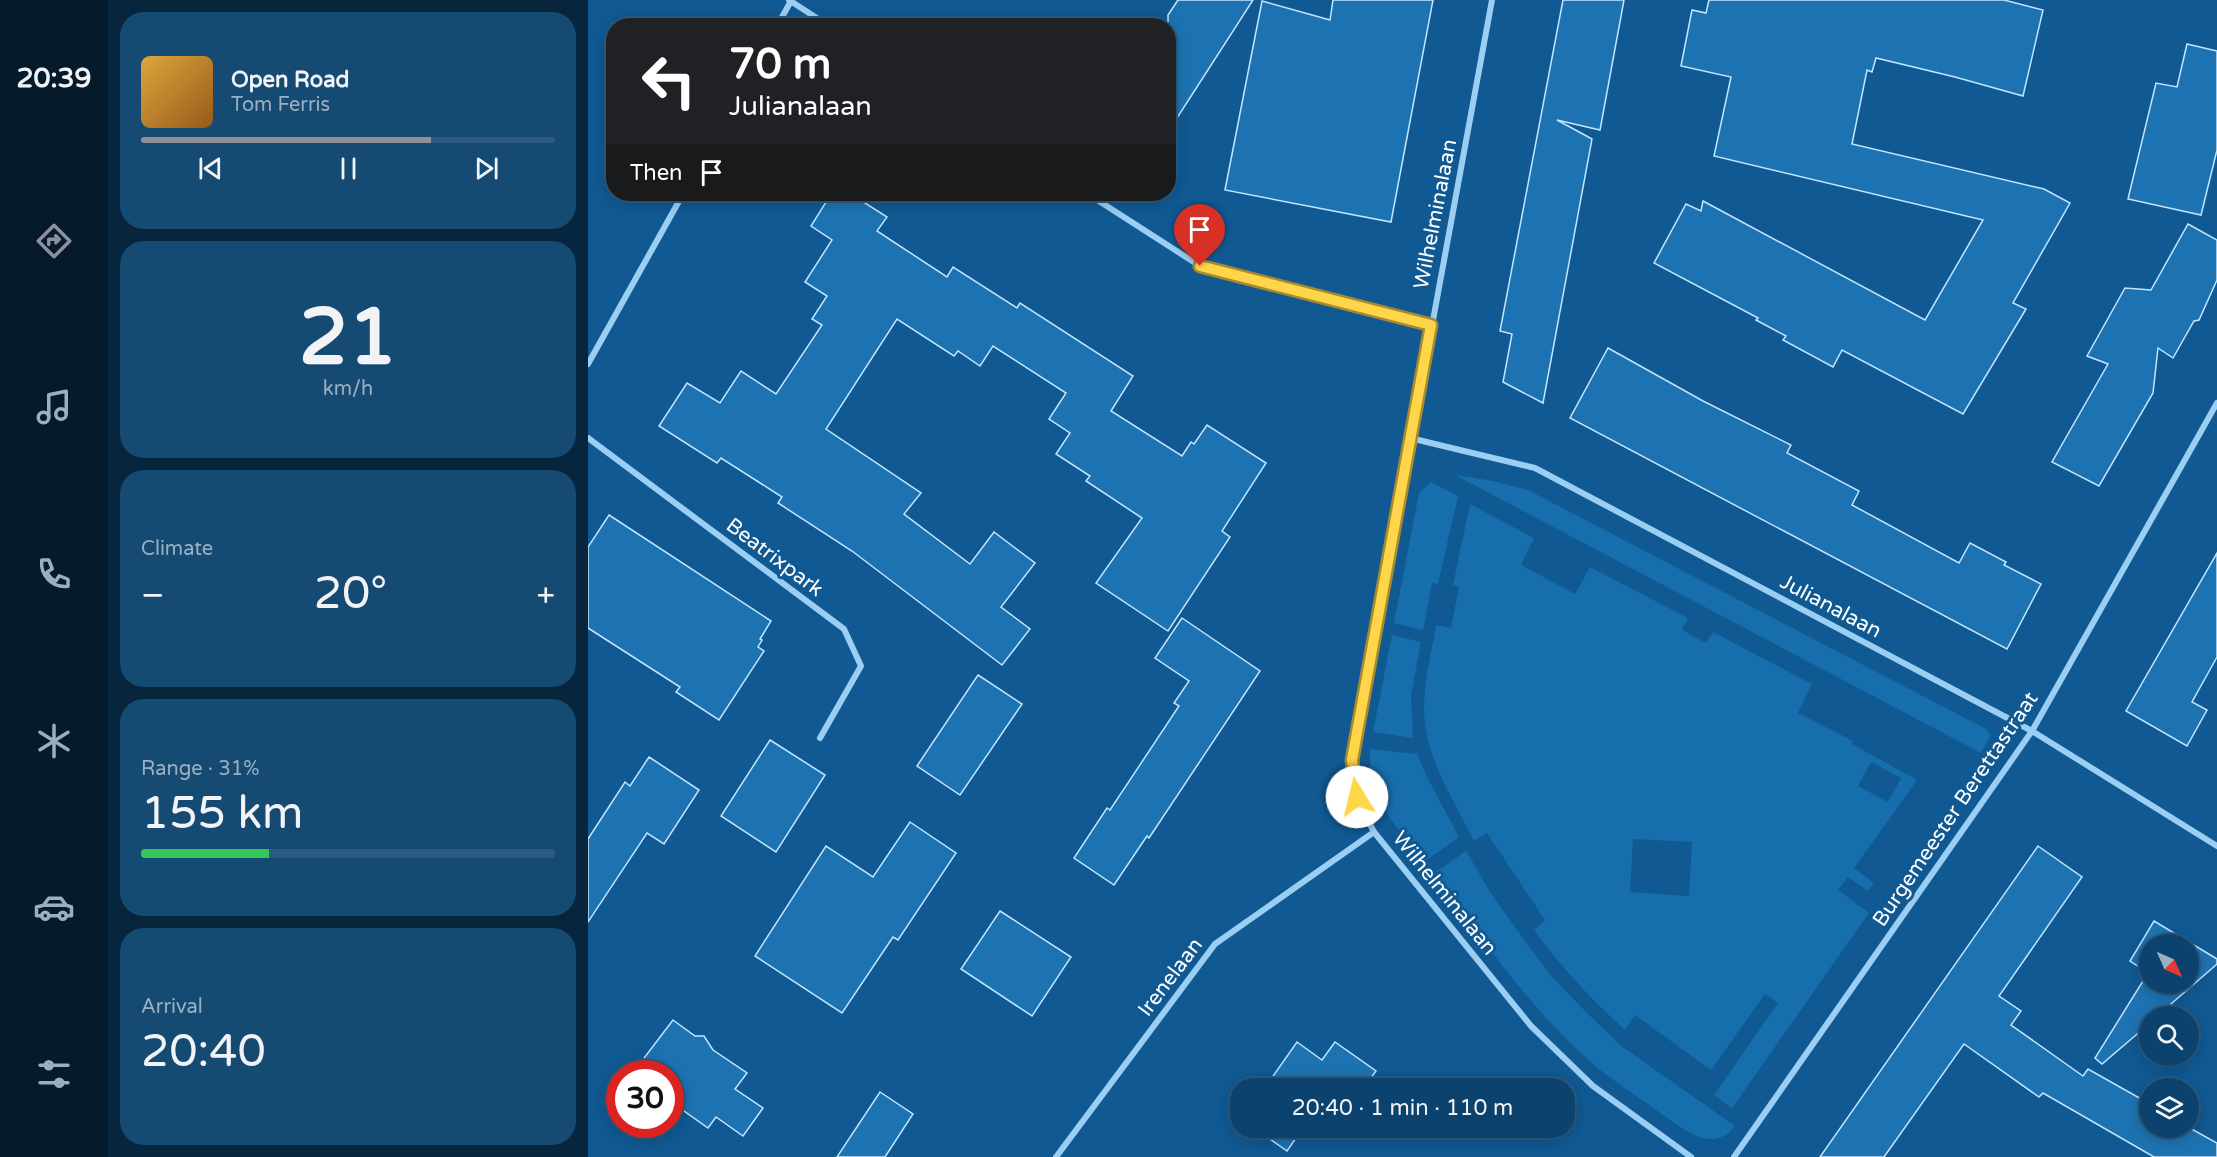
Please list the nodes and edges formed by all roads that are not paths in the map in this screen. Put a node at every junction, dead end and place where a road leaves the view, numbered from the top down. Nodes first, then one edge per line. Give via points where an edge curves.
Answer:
1 (790, 0) edge
2 (1492, 0) edge
3 (781, 18) edge
4 (817, 18) edge
5 (679, 201) edge
6 (1099, 201) edge
7 (1431, 325) junction
8 (588, 363) edge
9 (2217, 403) edge
10 (588, 438) edge
11 (1410, 438) junction
12 (2032, 731) junction
13 (820, 738) dead end
14 (1374, 832) junction
15 (2217, 846) edge
16 (1056, 1157) edge
17 (1691, 1157) edge
18 (1734, 1157) edge

1 - 3 street
1 - 4 street
2 - 7 street, Wilhelminalaan
5 - 8 street
6 - 7 street via 1200,266
7 - 11 street, Wilhelminalaan
9 - 12 street, Burgemeester Berettastraat
10 - 13 street, Beatrixpark via 844,629 861,666
11 - 12 street, Julianalaan via 1534,468
11 - 14 street, Wilhelminalaan via 1352,760 1357,797
12 - 15 street, Julianalaan
12 - 18 street, Burgemeester Berettastraat
14 - 16 street, Irenelaan via 1215,944
14 - 17 street, Wilhelminalaan via 1531,1026 1593,1086

